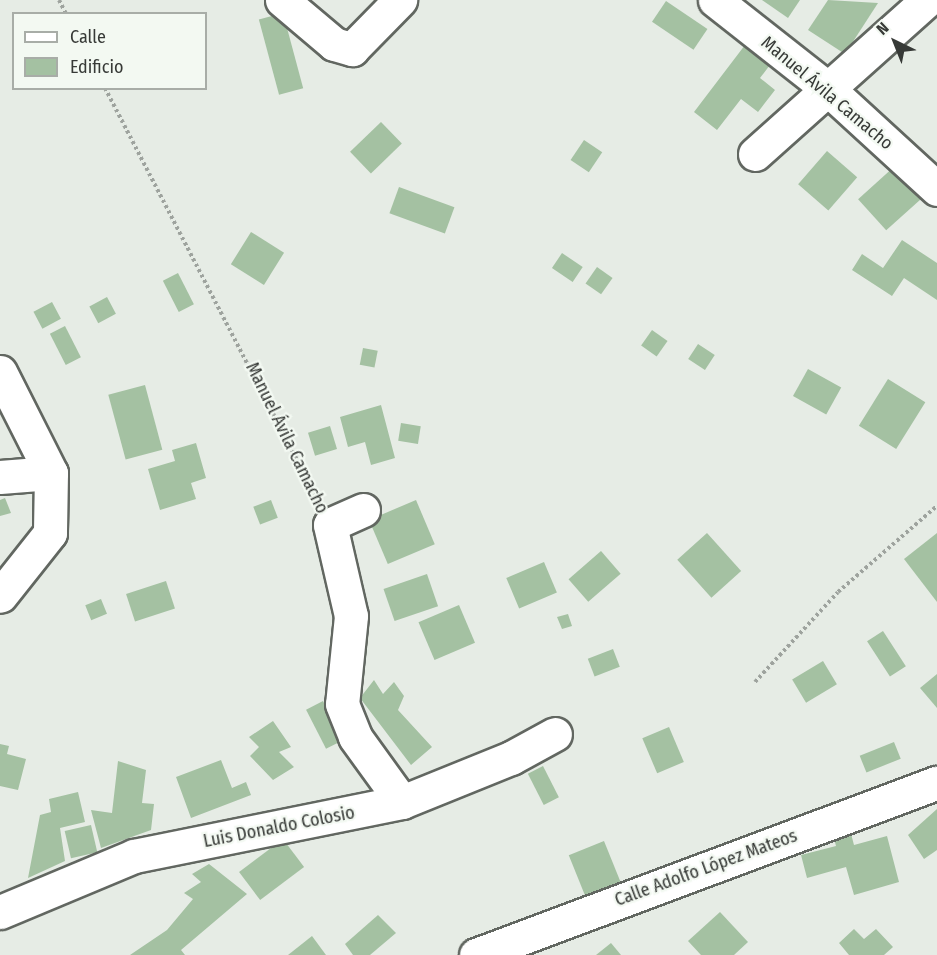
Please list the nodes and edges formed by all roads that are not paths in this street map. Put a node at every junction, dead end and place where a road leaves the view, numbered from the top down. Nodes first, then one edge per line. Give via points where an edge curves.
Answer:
1 (282, 0) edge
2 (400, 0) edge
3 (715, 0) edge
4 (927, 0) edge
5 (828, 89) junction
6 (755, 154) dead end
7 (937, 189) edge
8 (0, 372) edge
9 (51, 473) junction
10 (0, 477) edge
11 (363, 510) dead end
12 (0, 596) edge
13 (555, 734) dead end
14 (937, 783) edge
15 (402, 802) junction
16 (0, 912) edge
17 (476, 955) edge

1 - 2 street via 334,44 352,49
3 - 5 street, Manuel Ávila Camacho
4 - 5 street
5 - 6 street
5 - 7 street, Manuel Ávila Camacho
8 - 9 street
9 - 10 street
9 - 12 street via 50,532
11 - 15 street, Manuel Ávila Camacho via 330,525 351,616 342,704 355,737
13 - 15 street, Luis Donaldo Colosio via 511,758
14 - 17 street, Calle Adolfo López Mateos
15 - 16 street, Luis Donaldo Colosio via 134,856

